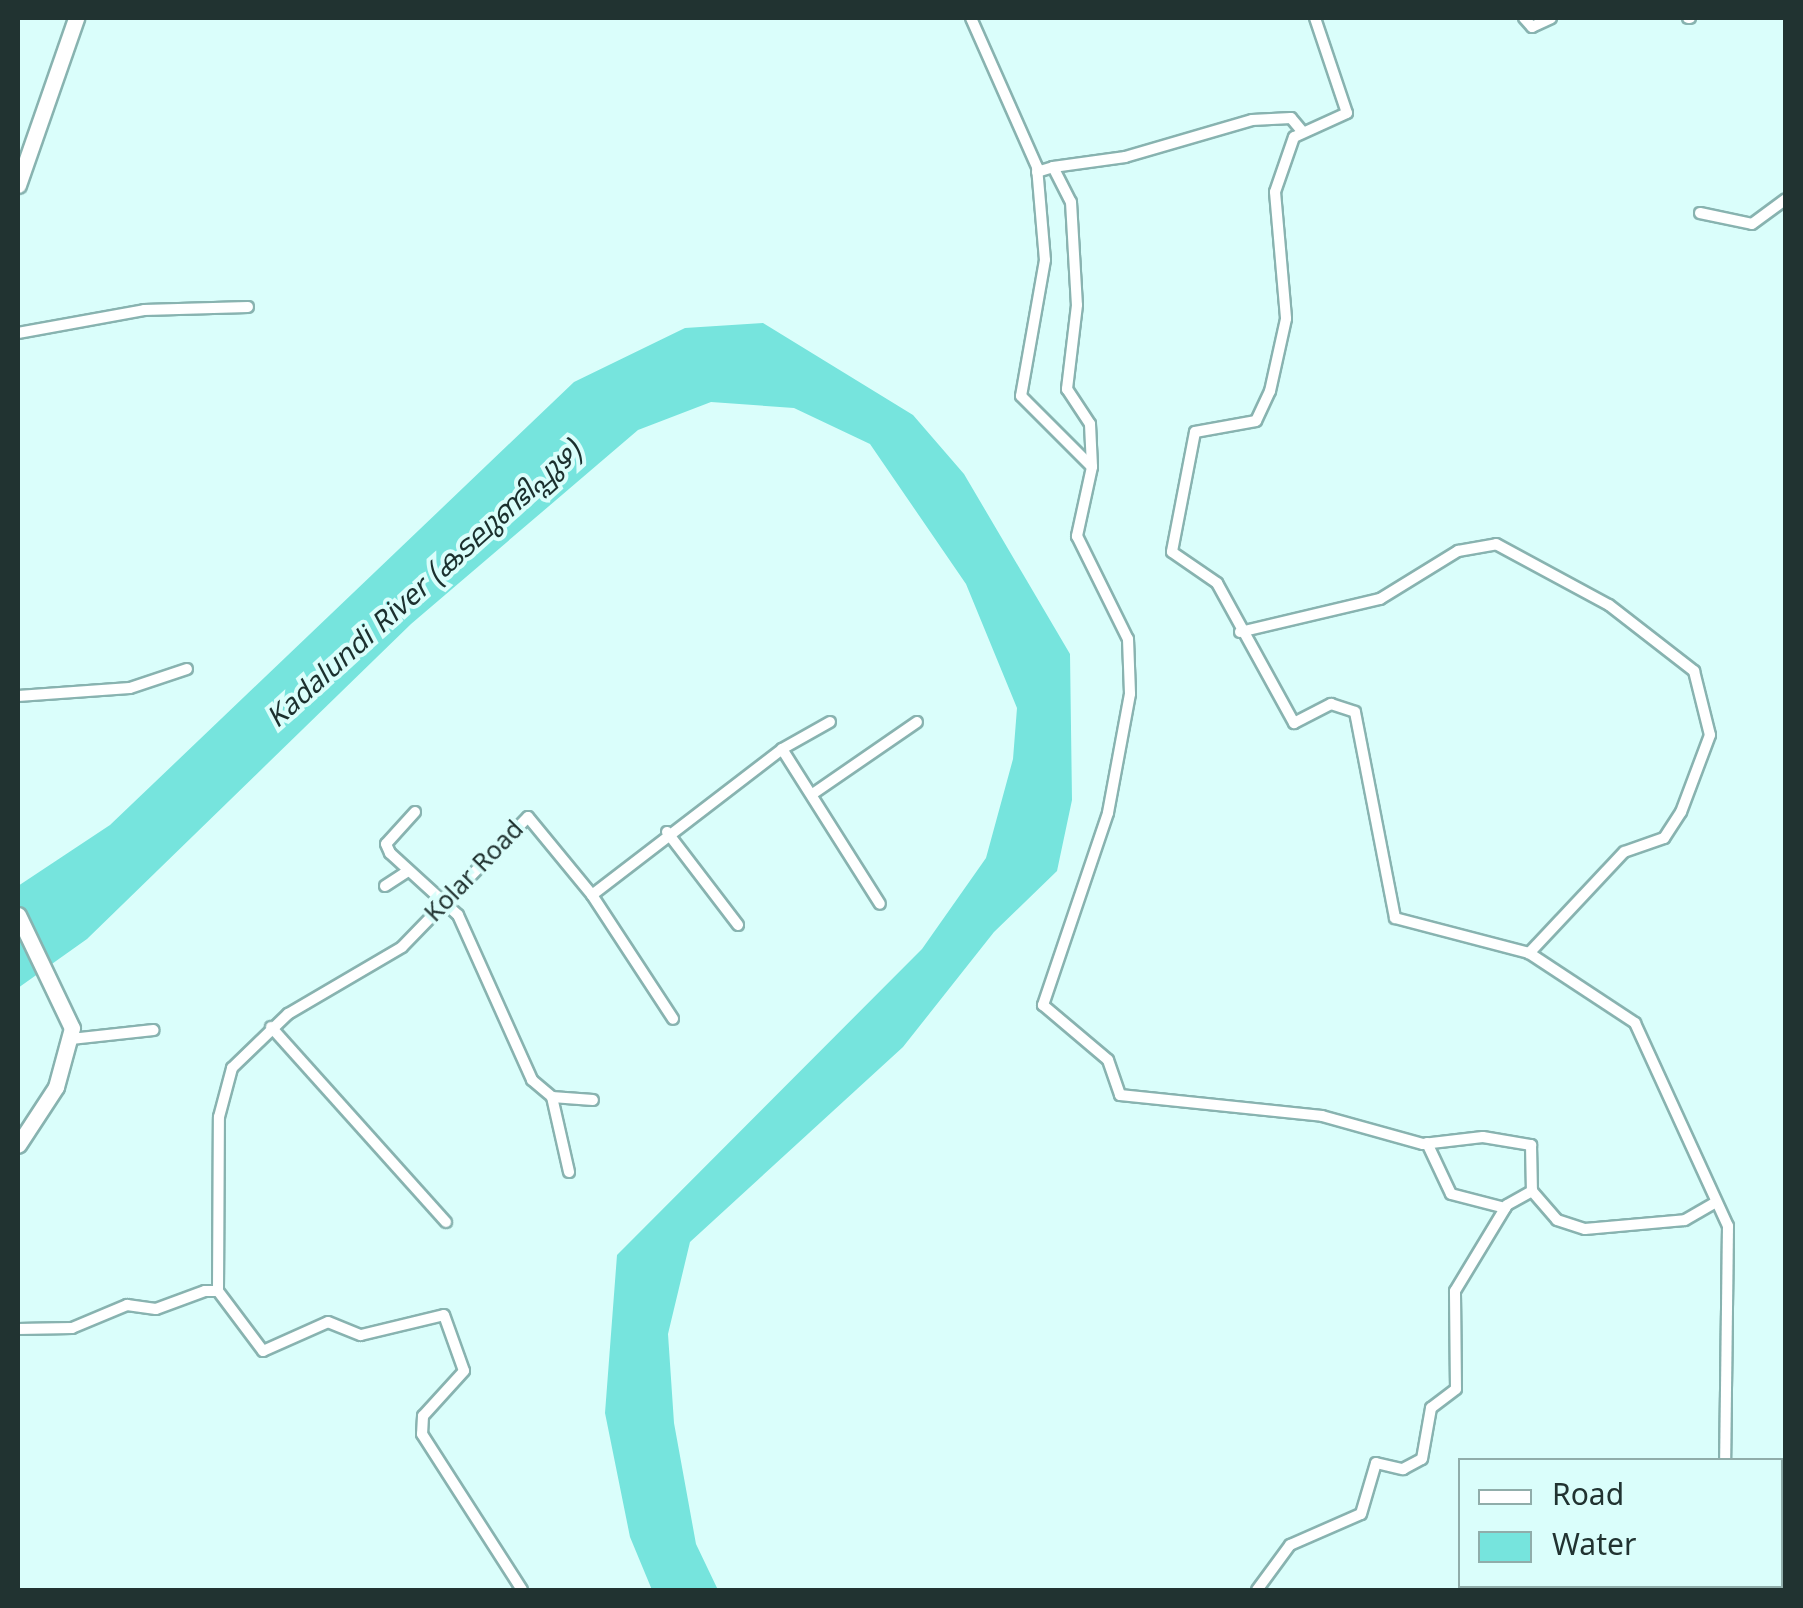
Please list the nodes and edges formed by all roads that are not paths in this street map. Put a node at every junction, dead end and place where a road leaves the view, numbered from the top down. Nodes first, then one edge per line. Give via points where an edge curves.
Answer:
1 (76, 18) edge
2 (970, 18) edge
3 (1315, 18) edge
4 (1524, 18) edge
5 (1551, 18) edge
6 (1302, 130) junction
7 (1053, 167) junction
8 (1037, 172) junction
9 (18, 186) edge
10 (1786, 199) edge
11 (1700, 213) dead end
12 (248, 307) dead end
13 (18, 333) edge
14 (1275, 405) dead end
15 (1256, 422) junction
16 (1092, 467) junction
17 (1240, 632) junction
18 (187, 669) dead end
19 (18, 696) edge
20 (830, 722) dead end
21 (917, 722) dead end
22 (782, 749) junction
23 (814, 793) junction
24 (416, 812) dead end
25 (667, 832) junction
26 (408, 871) junction
27 (385, 886) dead end
28 (592, 895) junction
29 (443, 901) junction
30 (880, 904) dead end
31 (18, 915) edge
32 (738, 925) dead end
33 (1529, 953) junction
34 (673, 1018) dead end
35 (271, 1027) junction
36 (154, 1030) dead end
37 (72, 1039) junction
38 (552, 1098) junction
39 (593, 1100) dead end
40 (1427, 1143) junction
41 (18, 1145) edge
42 (569, 1172) dead end
43 (1532, 1191) junction
44 (1716, 1203) junction
45 (1506, 1208) junction
46 (446, 1222) dead end
47 (218, 1291) junction
48 (18, 1328) edge
49 (1724, 1458) edge
50 (522, 1590) edge
51 (1257, 1590) edge

1 - 9 main road
2 - 8 street via 1019,113
3 - 6 street via 1348,108
4 - 5 street via 1532,27
6 - 7 street via 1291,118 1252,120 1125,158
6 - 15 street via 1275,192 1286,319
7 - 8 street
7 - 16 street via 1073,219 1077,305 1067,389 1090,424
8 - 16 street via 1046,260 1021,396
10 - 11 street via 1752,224
12 - 13 street via 144,310
14 - 15 street
15 - 17 street via 1195,432 1172,552 1217,583
16 - 40 street via 1077,536 1128,639 1130,694 1108,813 1043,1005 1108,1060 1120,1094 1322,1116
17 - 33 street via 1294,723 1331,704 1354,712 1395,918
17 - 33 street via 1380,599 1458,551 1496,544 1609,605 1694,671 1710,736 1681,812 1664,838 1624,852
18 - 19 street via 130,688
20 - 22 street
21 - 23 street
22 - 23 street
22 - 25 street
23 - 30 street
24 - 26 street via 386,844
25 - 28 street
25 - 32 street
26 - 27 street
26 - 29 street
28 - 29 street, Kolar Road via 528,817
28 - 34 street
29 - 35 street, Kolar Road via 388,958
29 - 38 street via 458,915 532,1080
31 - 37 main road via 60,992
33 - 44 street via 1634,1023
35 - 46 street
35 - 47 street, Kolar Road via 232,1068 222,1095
36 - 37 street
37 - 41 main road via 56,1087
38 - 39 street
38 - 42 street
40 - 43 street via 1483,1137 1530,1145
40 - 45 street via 1451,1194
43 - 44 street via 1557,1220 1584,1230 1685,1220
43 - 45 street
44 - 49 street via 1728,1226 1733,1286
45 - 51 street via 1455,1291 1456,1389 1432,1408 1422,1459 1403,1468 1376,1462 1362,1514 1290,1545
47 - 48 street via 156,1310 127,1306 72,1328
47 - 50 street via 263,1351 328,1322 361,1335 444,1315 464,1371 423,1416 422,1434

